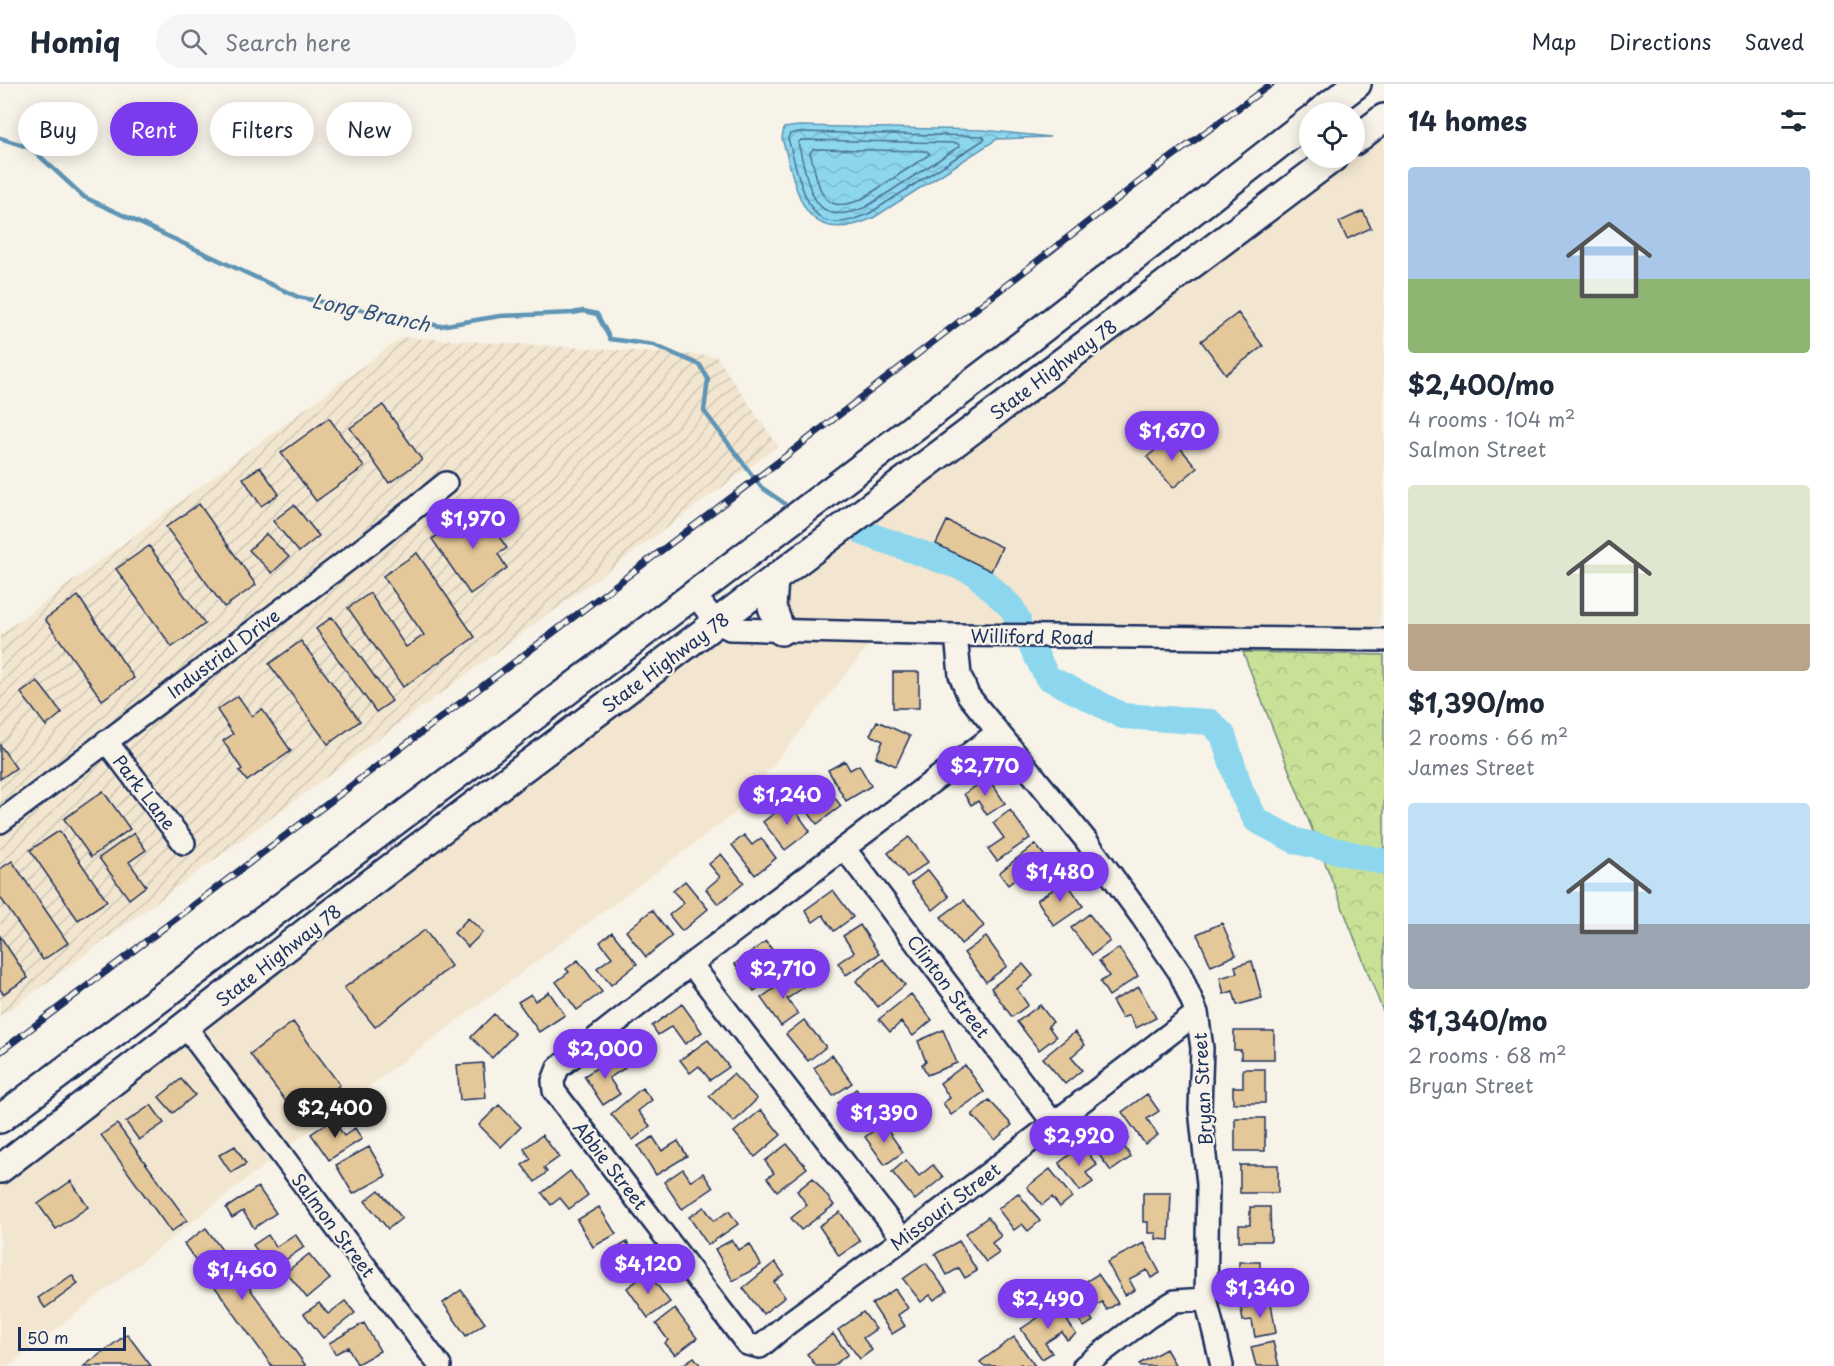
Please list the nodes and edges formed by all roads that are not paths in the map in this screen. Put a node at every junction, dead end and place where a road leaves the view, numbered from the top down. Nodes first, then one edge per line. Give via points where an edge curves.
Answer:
1 (1357, 84) edge
2 (1333, 102) edge
3 (1384, 118) edge
4 (1299, 129) edge
5 (1365, 133) edge
6 (1320, 168) edge
7 (446, 483) dead end
8 (774, 579) junction
9 (694, 594) junction
10 (716, 622) junction
11 (781, 631) junction
12 (956, 635) junction
13 (1384, 640) edge
14 (998, 732) junction
15 (106, 741) junction
16 (0, 822) edge
17 (184, 843) dead end
18 (844, 848) junction
19 (691, 964) junction
20 (1197, 1013) junction
21 (185, 1026) junction
22 (0, 1119) edge
23 (1054, 1124) junction
24 (0, 1169) edge
25 (903, 1239) junction
26 (1206, 1299) junction
27 (747, 1344) joint
28 (440, 1366) edge
29 (1084, 1366) edge
30 (1222, 1366) edge

1 - 2 main road
3 - 5 main road
4 - 9 main road, State Highway 78
6 - 8 main road, State Highway 78
7 - 15 street, Industrial Drive
8 - 10 main road, State Highway 78
8 - 11 main road via 772,607
9 - 10 street
9 - 22 main road, State Highway 78
10 - 11 street, Williford Road via 730,629
10 - 21 main road, State Highway 78
11 - 12 street, Williford Road
12 - 13 street, Williford Road
12 - 14 street, Bryan Street via 960,675 968,695
14 - 18 street
14 - 20 street, Bryan Street via 1142,917 1180,973
15 - 16 street, Industrial Drive
15 - 17 street, Park Lane
18 - 19 street
18 - 23 street, Clinton Street
19 - 25 street
19 - 27 street, Abbie Street via 558,1068 554,1091
20 - 23 street, Missouri Street
20 - 26 street, Bryan Street via 1202,1048 1200,1109 1208,1184
21 - 24 main road, State Highway 78
21 - 28 street, Salmon Street
23 - 25 street, Missouri Street
25 - 27 street, Missouri Street via 760,1347
26 - 29 street via 1175,1301
26 - 30 street, Bryan Street

